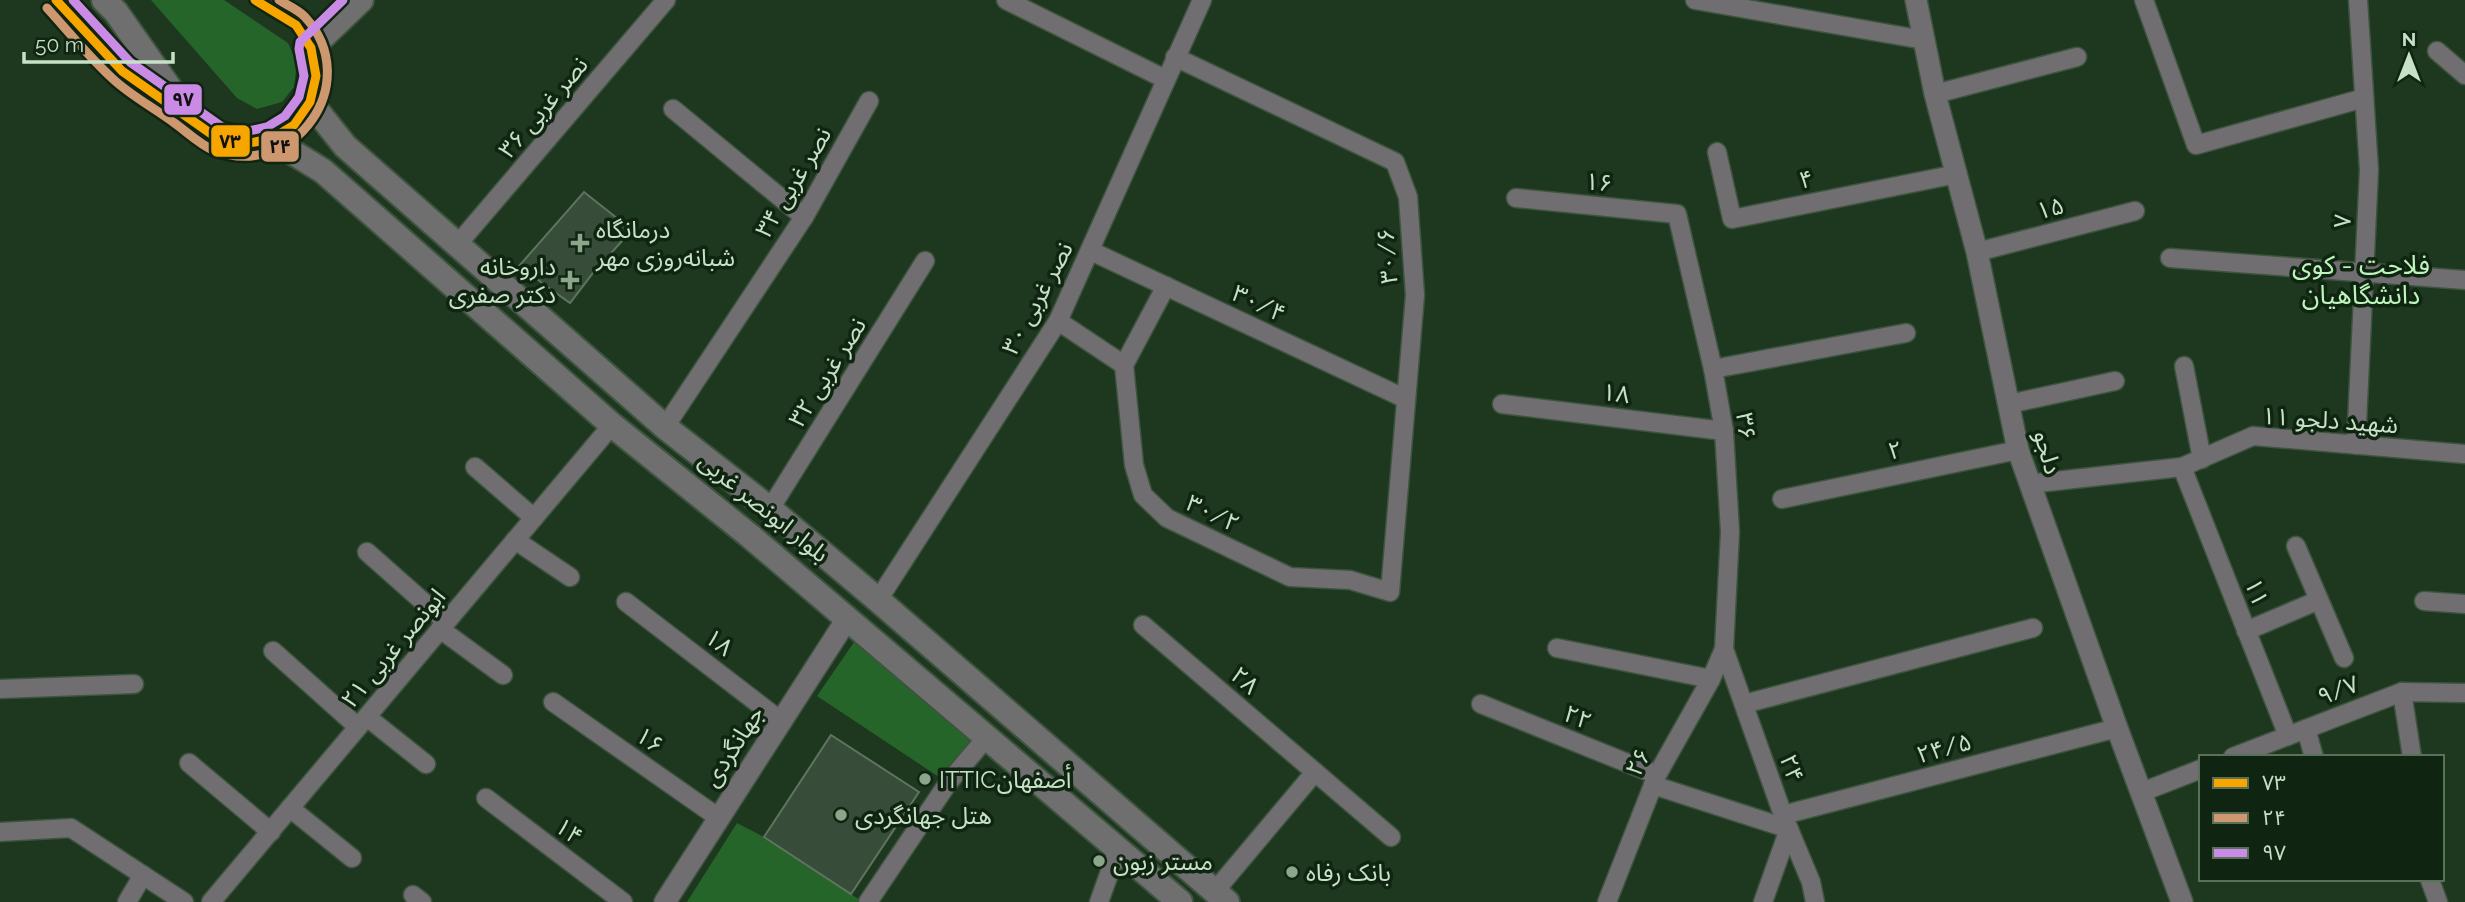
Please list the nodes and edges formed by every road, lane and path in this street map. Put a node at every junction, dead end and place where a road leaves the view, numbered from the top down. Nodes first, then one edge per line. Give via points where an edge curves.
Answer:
1 (103, 0) edge
2 (361, 0) edge
3 (666, 0) edge
4 (1006, 0) edge
5 (1202, 0) edge
6 (1695, 0) edge
7 (1916, 0) edge
8 (2144, 0) edge
9 (2358, 0) edge
10 (1924, 40) junction
11 (2437, 51) dead end
12 (1175, 57) junction
13 (2077, 57) dead end
14 (2465, 75) edge
15 (1165, 79) junction
16 (1935, 94) junction
17 (2364, 98) junction
18 (869, 101) dead end
19 (310, 102) junction
20 (673, 109) dead end
21 (271, 139) junction
22 (1717, 152) dead end
23 (1957, 174) junction
24 (1516, 198) dead end
25 (2135, 211) dead end
26 (1677, 214) joint
27 (804, 217) junction
28 (457, 245) junction
29 (1091, 251) junction
30 (1977, 252) junction
31 (2170, 258) dead end
32 (925, 261) dead end
33 (2364, 274) junction
34 (2465, 280) edge
35 (1166, 286) junction
36 (1058, 321) junction
37 (1906, 333) dead end
38 (1124, 365) junction
39 (2185, 366) dead end
40 (1713, 369) junction
41 (2115, 381) dead end
42 (1406, 399) junction
43 (1502, 404) dead end
44 (2009, 404) junction
45 (611, 425) junction
46 (665, 427) junction
47 (1724, 431) junction
48 (2356, 445) junction
49 (2018, 450) junction
50 (2465, 454) edge
51 (2202, 458) junction
52 (475, 467) dead end
53 (2182, 467) junction
54 (2029, 484) junction
55 (1782, 499) dead end
56 (770, 509) junction
57 (534, 518) junction
58 (515, 540) junction
59 (2296, 545) dead end
60 (367, 551) dead end
61 (570, 577) dead end
62 (1390, 592) joint
63 (878, 600) junction
64 (2319, 600) junction
65 (2424, 601) dead end
66 (626, 602) dead end
67 (2465, 604) edge
68 (847, 619) junction
69 (1143, 625) dead end
70 (443, 626) junction
71 (2033, 628) dead end
72 (2246, 631) junction
73 (1557, 648) dead end
74 (1724, 649) junction
75 (273, 651) dead end
76 (2344, 658) dead end
77 (503, 675) dead end
78 (1711, 679) junction
79 (134, 684) dead end
80 (0, 689) edge
81 (2402, 691) junction
82 (2465, 693) edge
83 (553, 702) dead end
84 (1480, 704) dead end
85 (1744, 704) junction
86 (781, 721) junction
87 (362, 722) junction
88 (2116, 728) junction
89 (2306, 729) junction
90 (2288, 736) junction
91 (986, 738) junction
92 (2238, 755) edge
93 (2313, 755) edge
94 (2412, 755) edge
95 (189, 763) dead end
96 (426, 764) dead end
97 (2199, 770) edge
98 (1315, 772) junction
99 (1655, 780) junction
100 (2142, 792) junction
101 (486, 798) dead end
102 (290, 808) junction
103 (719, 818) junction
104 (1786, 822) junction
105 (271, 831) junction
106 (0, 832) edge
107 (1391, 837) dead end
108 (1118, 849) junction
109 (352, 858) dead end
110 (143, 875) junction
111 (2430, 881) edge
112 (1221, 897) edge
113 (127, 902) edge
114 (184, 902) edge
115 (211, 902) edge
116 (624, 902) edge
117 (664, 902) edge
118 (868, 902) edge
119 (1099, 902) edge
120 (1180, 902) edge
121 (1607, 902) edge
122 (1763, 902) edge
123 (1815, 902) edge
124 (2182, 902) edge
125 (2438, 902) edge

1 - 21 main road via 194,122 217,138 244,144
2 - 19 main road via 311,48 316,76
3 - 28 street, نصر غربی ۳۶
4 - 15 street
5 - 12 street, نصر غربی ۳۰
6 - 10 street
7 - 10 street, دلجو
8 - 17 street via 2196,145
9 - 17 street, ۷
10 - 16 street, دلجو
11 - 14 street
12 - 15 street, نصر غربی ۳۰
12 - 42 street, ۳۰/۶ via 1395,162 1408,197 1415,295
13 - 16 street
15 - 29 street, نصر غربی ۳۰
16 - 23 street, دلجو
17 - 33 street, ۷ via 2369,170
18 - 27 street, نصر غربی ۳۴
19 - 21 main road via 294,125
19 - 28 main road, بلوار ابونصر غربی via 345,146
20 - 27 street
21 - 45 main road, بلوار ابونصر غربی via 323,171
22 - 23 street, ۴ via 1732,219
23 - 30 street, دلجو
24 - 26 street, ۱۶
25 - 30 street, ۱۵
26 - 40 street, ۳۶
27 - 46 street, نصر غربی ۳۴
28 - 46 main road, بلوار ابونصر غربی
29 - 35 street, ۳۰/۴
29 - 36 street, نصر غربی ۳۰
30 - 44 street, دلجو
31 - 33 street
32 - 56 street, نصر غربی ۳۲
33 - 34 street
33 - 48 street, ۷
35 - 38 street
35 - 42 street, ۳۰/۴
36 - 38 street
36 - 63 street, نصر غربی ۳۰
37 - 40 street
38 - 62 street, ۳۰/۲ via 1133,466 1143,495 1167,518 1290,577 1350,580
39 - 51 street
40 - 47 street, ۳۶
41 - 44 street
42 - 62 street, ۳۰/۶
43 - 47 street, ۱۸
44 - 49 street, دلجو
45 - 57 street, ابونصر غربی ۲۱
45 - 68 main road, بلوار ابونصر غربی
46 - 56 main road, بلوار ابونصر غربی
47 - 74 street, ۳۶ via 1730,532
48 - 50 street, شهید دلجو ۱۱
48 - 51 street, شهید دلجو ۱۱ via 2253,436
49 - 54 street, دلجو
49 - 55 street, ۲
51 - 53 street, شهید دلجو ۱۱
52 - 57 street
53 - 54 street, شهید دلجو ۱۱
53 - 72 street, ۱۱
54 - 88 street, دلجو
56 - 63 main road, بلوار ابونصر غربی
57 - 58 street, ابونصر غربی ۲۱
58 - 61 street
58 - 70 street, ابونصر غربی ۲۱
59 - 64 street
60 - 70 street
63 - 112 main road, بلوار ابونصر غربی
64 - 72 street
64 - 76 street
65 - 67 street
66 - 86 street, ۱۸
68 - 86 street, جهانگردی
68 - 91 main road, بلوار ابونصر غربی
69 - 98 street, ۲۸
70 - 77 street
70 - 87 street, ابونصر غربی ۲۱
71 - 85 street
72 - 90 street, ۱۱
73 - 78 street
74 - 78 street, ۲۶
74 - 85 street, ۲۴
75 - 87 street
78 - 99 street, ۲۶
79 - 80 street
81 - 82 street, ۹/۷
81 - 89 street, ۹/۷
81 - 94 street
83 - 103 street, ۱۶
84 - 99 street, ۲۲
85 - 104 street, ۲۴
86 - 103 street, جهانگردی
87 - 96 street
87 - 102 street, ابونصر غربی ۲۱
88 - 100 street, دلجو
88 - 104 street, ۲۴/۵
89 - 90 street, ۹/۷
89 - 93 street
90 - 92 street, ۹/۷
91 - 108 main road, بلوار ابونصر غربی
91 - 118 street via 948,783
95 - 105 street
97 - 100 street
98 - 107 street, ۲۸
98 - 112 street
99 - 104 street, ۲۲
99 - 121 street, ۲۶
100 - 124 street, دلجو
101 - 116 street, ۱۴
102 - 105 street, ابونصر غربی ۲۱
102 - 109 street
103 - 117 street, جهانگردی
104 - 122 street
104 - 123 street, ۲۴
105 - 115 street, ابونصر غربی ۲۱
106 - 110 street via 71,828
108 - 119 street
108 - 120 main road, بلوار ابونصر غربی
110 - 113 street
110 - 114 street
111 - 125 street

